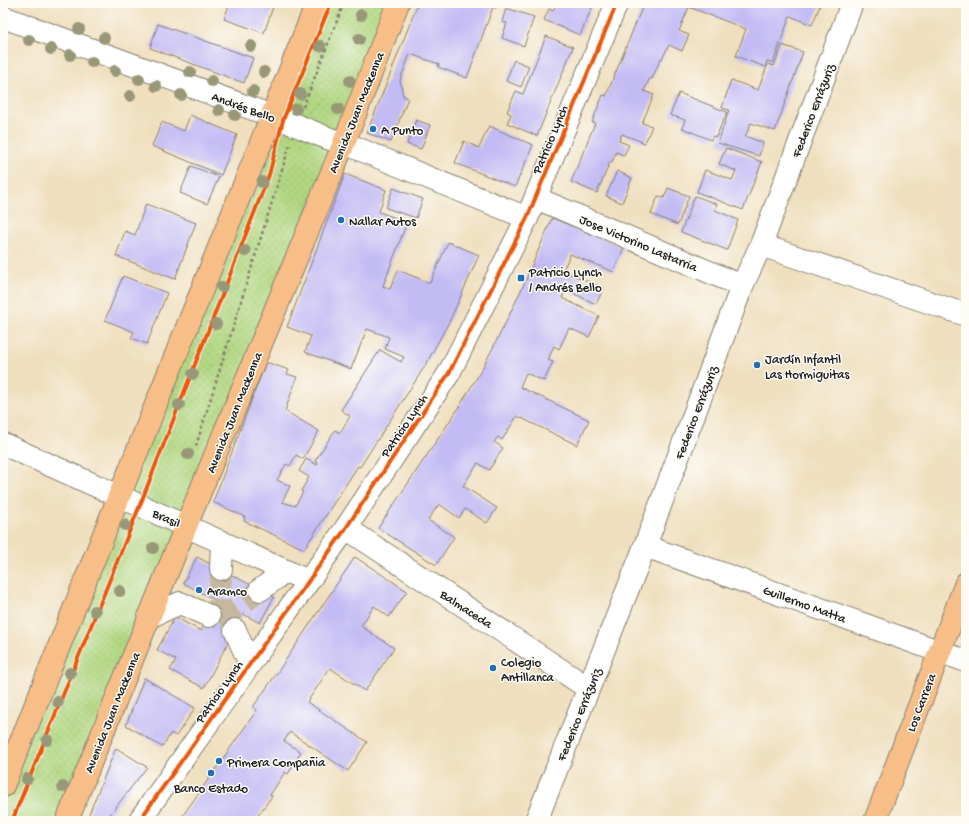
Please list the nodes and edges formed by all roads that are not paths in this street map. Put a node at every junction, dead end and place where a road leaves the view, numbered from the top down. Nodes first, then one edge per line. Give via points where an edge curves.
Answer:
1 (7, 3) edge
2 (317, 3) edge
3 (398, 3) edge
4 (617, 3) edge
5 (852, 3) edge
6 (3, 12) edge
7 (3, 18) edge
8 (272, 116) junction
9 (344, 143) junction
10 (536, 198) junction
11 (527, 218) junction
12 (761, 245) junction
13 (742, 286) junction
14 (966, 315) edge
15 (3, 444) edge
16 (119, 496) junction
17 (186, 526) junction
18 (346, 528) junction
19 (222, 542) junction
20 (645, 546) junction
21 (221, 569) tunnel mouth
22 (286, 571) junction
23 (308, 581) junction
24 (966, 583) edge
25 (260, 590) tunnel mouth
26 (209, 616) dead end
27 (149, 617) junction
28 (235, 630) dead end
29 (939, 651) junction
30 (966, 661) edge
31 (250, 664) junction
32 (588, 688) junction
33 (3, 786) edge
34 (67, 821) edge
35 (139, 821) edge
36 (536, 821) edge
37 (875, 821) edge

1 - 6 street
2 - 8 main road
3 - 9 main road, Avenida Juan Mackenna
4 - 10 street, Patricio Lynch
5 - 12 street, Federico Errázuriz
7 - 8 street, Andrés Bello
8 - 9 street, Andrés Bello
8 - 16 main road
9 - 11 street, Andrés Bello
9 - 17 main road, Avenida Juan Mackenna
10 - 11 street, Patricio Lynch
10 - 13 street, Jose Victorino Lastarria
11 - 18 street, Patricio Lynch via 450,373
12 - 13 street, Federico Errázuriz
12 - 14 street
13 - 20 street, Federico Errázuriz
15 - 16 street, Brasil
16 - 17 street, Brasil
16 - 33 main road
17 - 19 street, Brasil
17 - 27 main road, Avenida Juan Mackenna
18 - 23 street, Patricio Lynch
18 - 32 street, Balmaceda
19 - 21 street
19 - 22 street, Brasil
20 - 29 street, Guillermo Matta
20 - 32 street, Federico Errázuriz
22 - 23 street, Brasil
22 - 25 street
23 - 31 street, Patricio Lynch
24 - 29 main road, Los Carrera
26 - 27 street via 180,603
27 - 34 main road, Avenida Juan Mackenna
28 - 31 street
29 - 30 street, Guillermo Matta
29 - 37 main road, Los Carrera
31 - 35 street, Patricio Lynch
32 - 36 street, Federico Errázuriz

